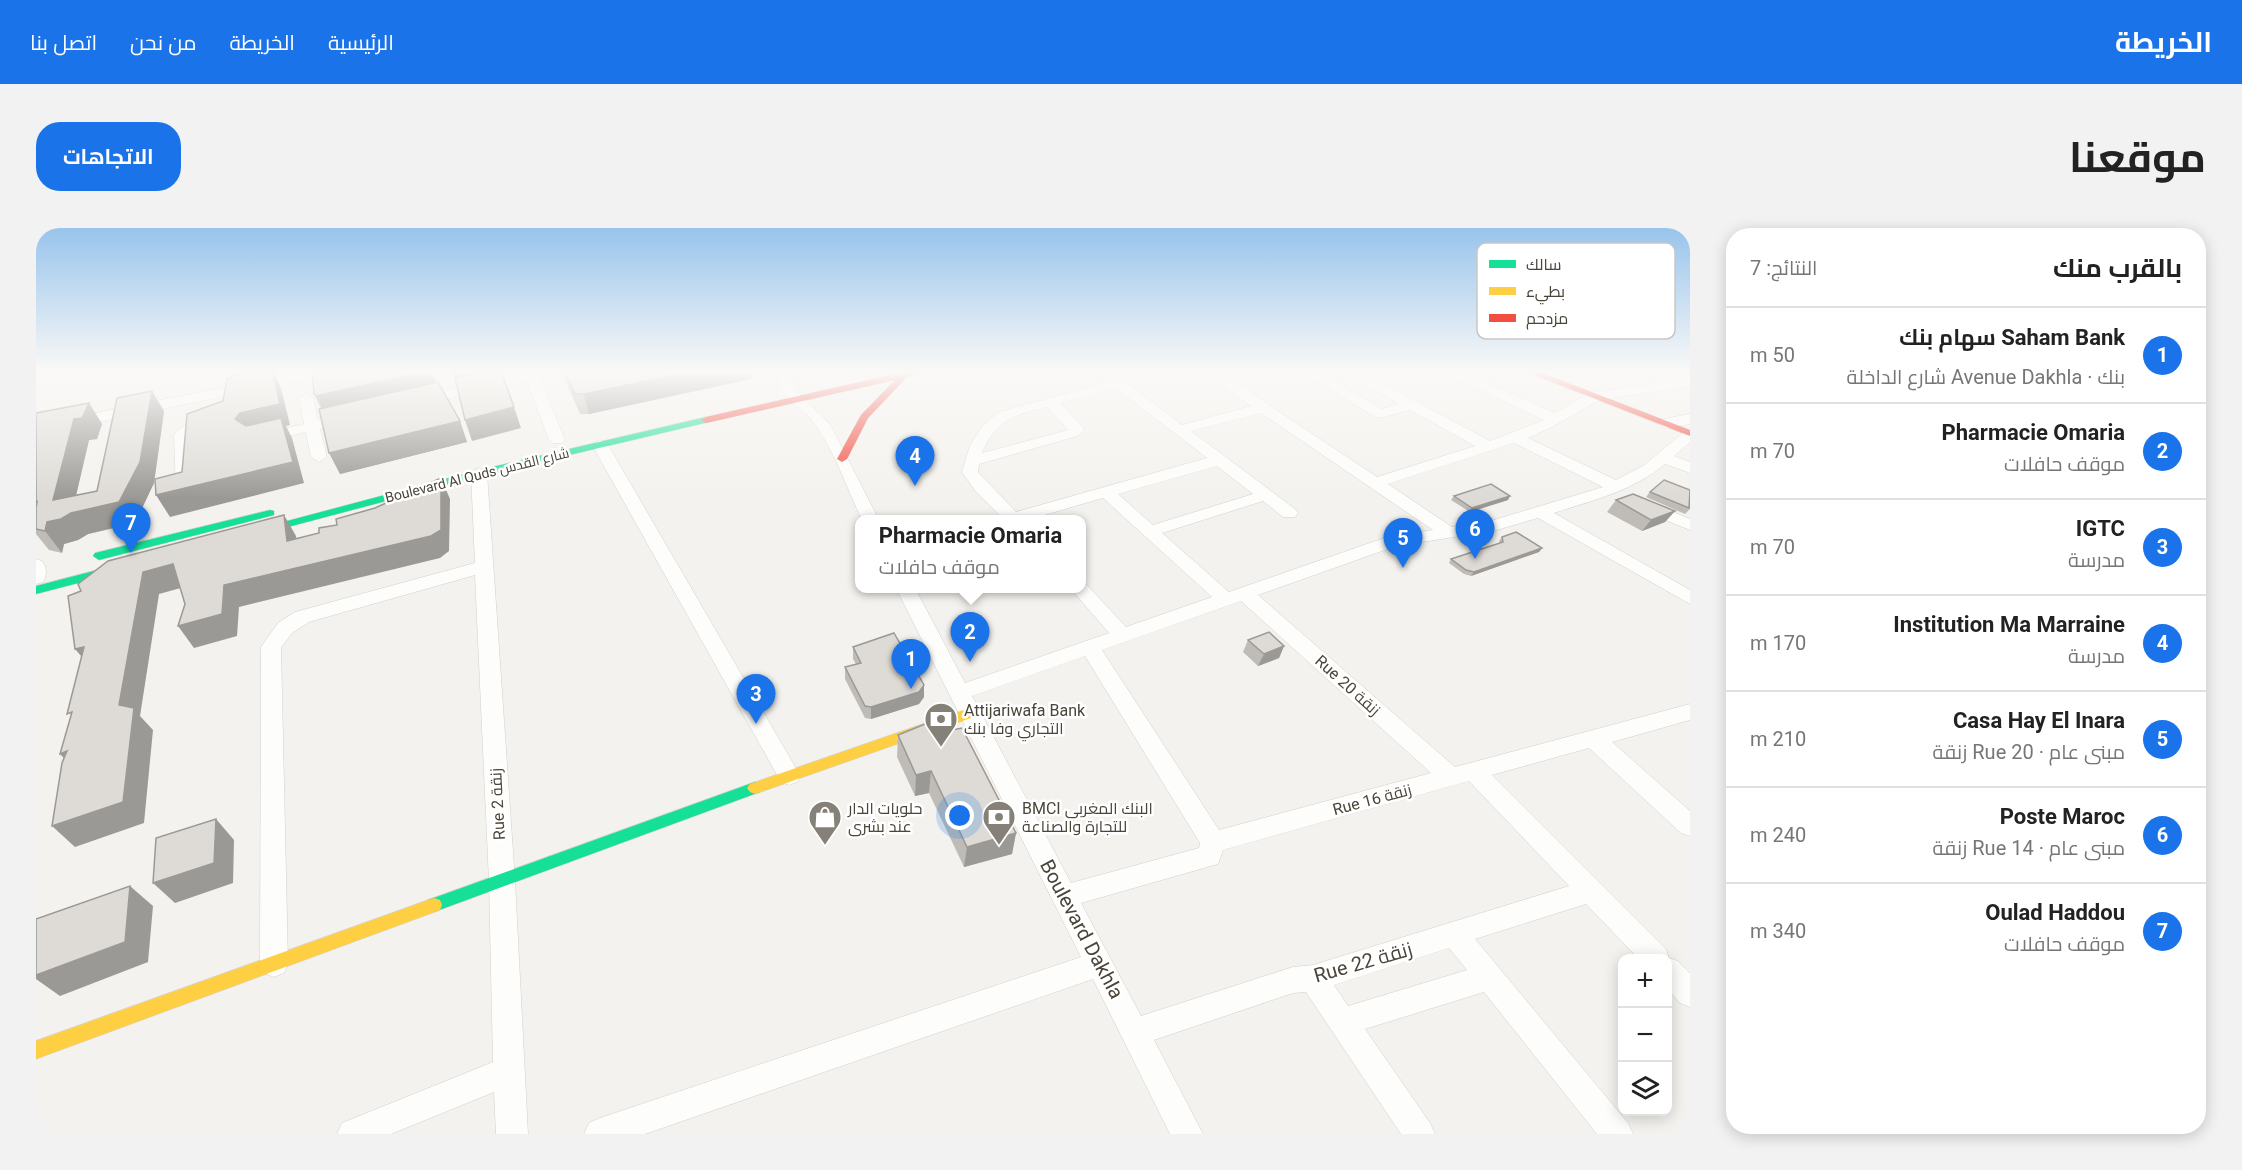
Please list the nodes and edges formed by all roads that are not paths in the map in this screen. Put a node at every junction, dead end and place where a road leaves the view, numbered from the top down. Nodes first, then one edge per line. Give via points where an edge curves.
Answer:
1 (122, 413) edge
2 (222, 413) edge
3 (309, 413) edge
4 (369, 413) edge
5 (543, 413) edge
6 (678, 413) edge
7 (719, 413) edge
8 (814, 413) edge
9 (868, 413) edge
10 (1008, 413) edge
11 (1062, 413) edge
12 (1157, 413) edge
13 (1242, 413) edge
14 (1270, 413) edge
15 (1424, 413) edge
16 (1542, 413) edge
17 (1565, 413) edge
18 (1640, 413) edge
19 (646, 419) dead end
20 (1555, 419) junction
21 (1690, 419) edge
22 (1665, 423) junction
23 (312, 426) junction
24 (36, 430) edge
25 (1179, 430) junction
26 (1690, 434) edge
27 (1515, 438) junction
28 (257, 439) edge
29 (551, 441) joint
30 (600, 445) junction
31 (1488, 447) junction
32 (319, 457) dead end
33 (1664, 458) junction
34 (842, 459) junction
35 (1219, 460) junction
36 (972, 461) junction
37 (1690, 468) edge
38 (479, 473) junction
39 (418, 474) dead end
40 (1376, 483) junction
41 (184, 489) edge
42 (1613, 489) junction
43 (1107, 493) junction
44 (1266, 495) junction
45 (284, 509) dead end
46 (1289, 513) dead end
47 (1542, 513) junction
48 (868, 515) edge
49 (1010, 515) edge
50 (1028, 515) edge
51 (1690, 525) edge
52 (1150, 531) junction
53 (1448, 532) junction
54 (236, 537) edge
55 (85, 559) dead end
56 (147, 561) edge
57 (483, 567) junction
58 (39, 574) edge
59 (908, 593) edge
60 (1084, 593) edge
61 (1235, 596) junction
62 (1690, 598) edge
63 (1123, 636) junction
64 (1090, 647) junction
65 (963, 703) junction
66 (1690, 712) edge
67 (1594, 739) junction
68 (1462, 774) junction
69 (789, 776) junction
70 (1690, 826) edge
71 (1213, 842) junction
72 (502, 881) junction
73 (1590, 891) junction
74 (1065, 897) junction
75 (1455, 935) junction
76 (1652, 954) edge
77 (274, 964) junction
78 (1100, 964) junction
79 (1672, 974) edge
80 (1489, 976) junction
81 (1313, 978) junction
82 (1690, 993) edge
83 (1344, 1021) junction
84 (1136, 1032) junction
85 (36, 1050) edge
86 (508, 1071) junction
87 (353, 1134) edge
88 (512, 1134) edge
89 (600, 1134) edge
90 (1187, 1134) edge
91 (1419, 1134) edge
92 (1617, 1134) edge

1 - 24 street
2 - 41 street via 222,417 182,434
3 - 23 street
4 - 23 street
5 - 29 street
6 - 19 main road, Boulevard Al Quds شارع القدس
7 - 30 main road, Boulevard Al Quds شارع القدس
8 - 34 street
9 - 34 main road
10 - 36 street via 1001,415 983,437
11 - 36 street via 1074,426 1073,433
12 - 25 street
13 - 25 street
14 - 40 street
15 - 31 street
16 - 20 street
17 - 20 street
18 - 22 main road
20 - 27 street
21 - 22 street
22 - 26 main road
23 - 28 street
23 - 32 street
25 - 35 street
26 - 33 street
27 - 31 street
27 - 42 street
29 - 39 main road, Boulevard Al Quds شارع القدس
30 - 38 main road, Boulevard Al Quds شارع القدس
30 - 69 street
31 - 40 street
33 - 37 street
33 - 42 street
34 - 48 street
35 - 43 street
35 - 44 street
36 - 49 street via 972,476
38 - 54 main road, Boulevard Al Quds شارع القدس
38 - 57 street, Rue 2 زنقة
40 - 53 street
42 - 47 street
42 - 51 street
43 - 50 street
43 - 52 street, Rue 20 زنقة
44 - 46 street
44 - 52 street
45 - 55 main road
47 - 53 street via 1493,526
47 - 62 street
52 - 61 street, Rue 20 زنقة
53 - 61 street via 1393,541
56 - 58 main road
57 - 72 street, Rue 2 زنقة
57 - 77 street via 302,617 285,628 272,647
59 - 65 street, Boulevard Dakhla
60 - 63 street
61 - 63 street
61 - 68 street, Rue 20 زنقة
63 - 64 street
64 - 65 street
64 - 71 street
65 - 69 main road
65 - 74 street, Boulevard Dakhla
66 - 67 street, Rue 16 زنقة
67 - 68 street, Rue 16 زنقة
67 - 70 street
68 - 71 street, Rue 16 زنقة
68 - 73 street, Rue 20 زنقة
69 - 72 main road
71 - 74 street, Rue 16 زنقة via 1209,856
72 - 77 main road
72 - 86 street, Rue 2 زنقة
73 - 75 street, Rue 22 زنقة
73 - 76 street, Rue 20 زنقة
74 - 78 street, Boulevard Dakhla
75 - 80 street
75 - 81 street, Rue 22 زنقة
77 - 85 main road
78 - 84 street, Boulevard Dakhla
78 - 89 street
79 - 82 street
80 - 83 street
80 - 92 street
81 - 83 street
81 - 84 street, Rue 22 زنقة via 1293,980
83 - 91 street
84 - 90 street, Boulevard Dakhla
86 - 87 street
86 - 88 street, Rue 2 زنقة

